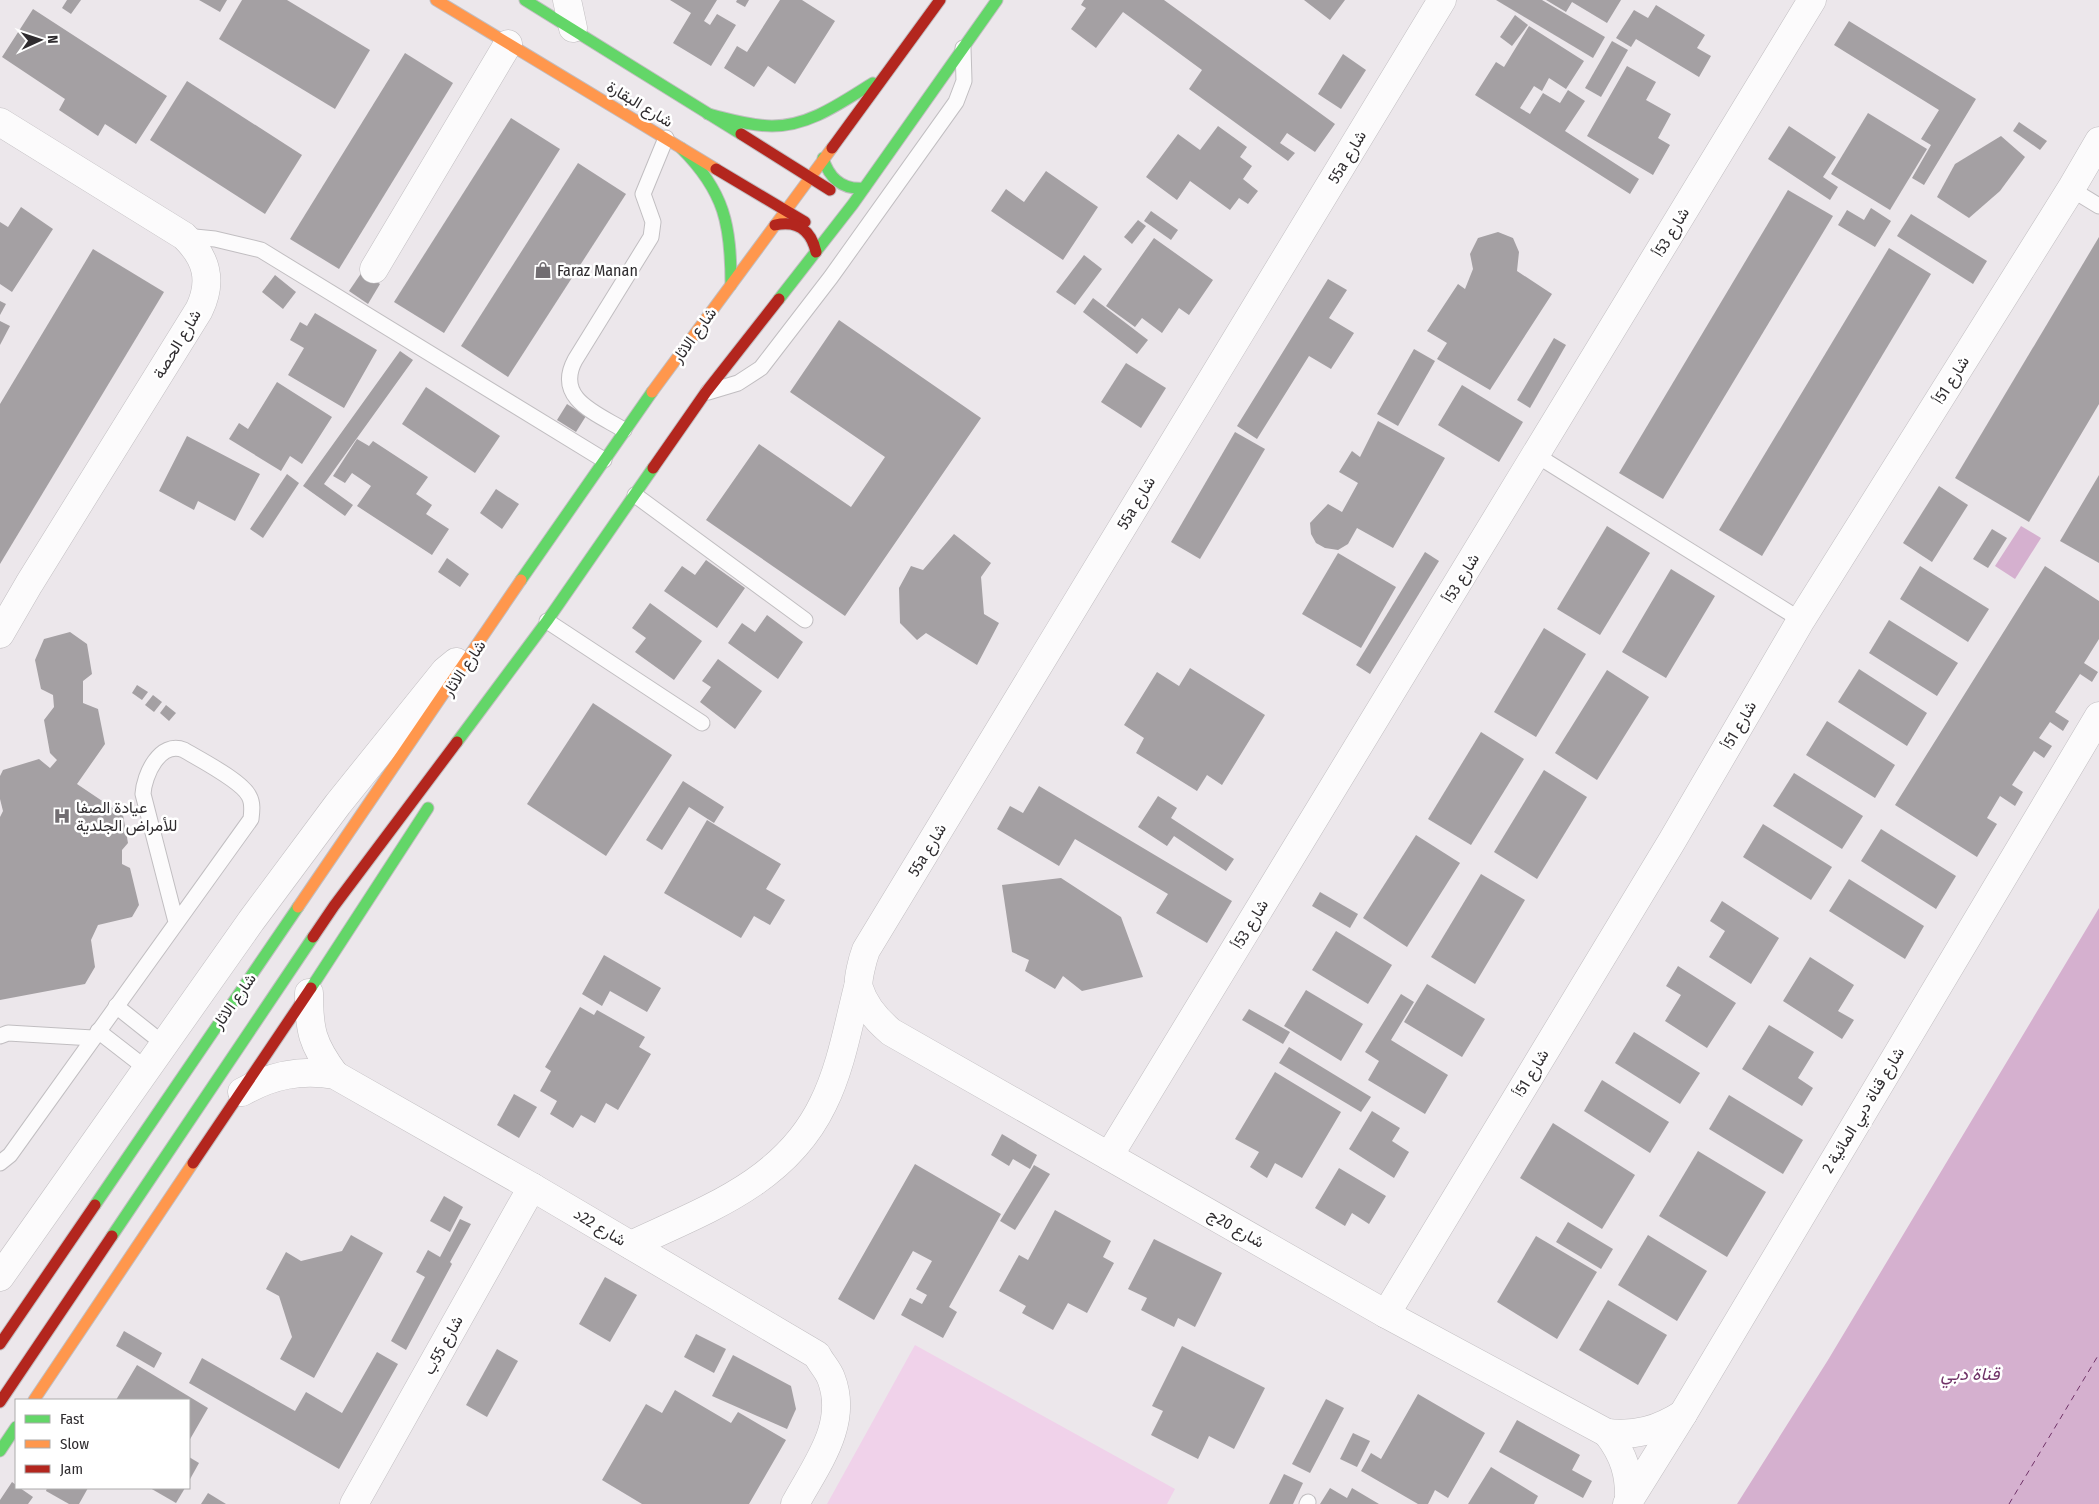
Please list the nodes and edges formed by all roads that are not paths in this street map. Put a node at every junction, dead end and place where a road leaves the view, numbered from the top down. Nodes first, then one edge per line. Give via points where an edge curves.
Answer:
1 (436, 0) edge
2 (524, 0) edge
3 (567, 0) edge
4 (940, 0) edge
5 (997, 0) edge
6 (1442, 0) edge
7 (1812, 0) edge
8 (573, 28) junction
9 (508, 44) junction
10 (963, 47) junction
11 (885, 76) junction
12 (708, 114) junction
13 (0, 122) edge
14 (666, 138) junction
15 (2099, 141) edge
16 (681, 148) junction
17 (823, 158) junction
18 (810, 177) junction
19 (864, 188) junction
20 (2071, 189) junction
21 (845, 199) junction
22 (2099, 206) edge
23 (785, 210) junction
24 (774, 226) junction
25 (184, 236) junction
26 (827, 236) junction
27 (816, 252) junction
28 (374, 269) dead end
29 (732, 284) junction
30 (706, 392) junction
31 (624, 430) junction
32 (1536, 455) junction
33 (604, 460) junction
34 (635, 495) junction
35 (805, 620) dead end
36 (1801, 620) junction
37 (547, 621) junction
38 (0, 634) edge
39 (474, 652) junction
40 (2099, 716) edge
41 (702, 723) dead end
42 (461, 736) junction
43 (445, 779) dead end
44 (436, 796) dead end
45 (176, 922) junction
46 (858, 987) junction
47 (308, 993) junction
48 (116, 1006) junction
49 (96, 1034) junction
50 (0, 1036) edge
51 (165, 1045) junction
52 (147, 1069) junction
53 (335, 1075) junction
54 (242, 1092) junction
55 (1109, 1156) junction
56 (0, 1163) edge
57 (532, 1187) junction
58 (631, 1246) junction
59 (0, 1278) edge
60 (1386, 1314) junction
61 (0, 1344) edge
62 (35, 1399) edge
63 (0, 1402) edge
64 (1683, 1414) junction
65 (15, 1428) edge
66 (1608, 1433) junction
67 (0, 1451) edge
68 (1628, 1503) edge
69 (354, 1504) edge
70 (795, 1504) edge

1 - 9 main road, شارع البقارة
2 - 8 main road, شارع البقارة
3 - 8 street
4 - 11 main road, شارع الاثار
5 - 10 main road, شارع الاثار
6 - 46 street, 55a شارع via 866,950
7 - 32 street, شارع 53أ
8 - 12 main road, شارع البقارة
9 - 14 main road, شارع البقارة
9 - 28 street
10 - 19 main road, شارع الاثار
10 - 30 lane via 964,81 956,102 831,277 761,368 738,383
11 - 12 main road via 818,116 798,123 774,126
11 - 17 main road, شارع الاثار
12 - 18 main road, شارع البقارة
13 - 25 street, شارع الحصة
14 - 16 main road, شارع البقارة
14 - 31 lane via 643,194 653,222 651,237 575,360 569,376 571,393 583,405
15 - 20 street, شارع 51أ
16 - 23 main road, شارع البقارة
16 - 29 main road via 695,162 724,208
17 - 18 main road, شارع الاثار
17 - 19 main road via 830,176 840,184 851,189
18 - 21 main road, شارع البقارة
18 - 23 main road, شارع الاثار
19 - 21 main road, شارع الاثار
20 - 22 lane
20 - 36 street, شارع 51أ
21 - 26 main road, شارع الاثار
23 - 24 main road, شارع الاثار
23 - 26 main road, شارع البقارة
24 - 27 main road via 788,222 802,227 812,238
24 - 29 main road, شارع الاثار
25 - 33 lane via 215,239 261,250
25 - 38 street, شارع الحصة via 200,254 204,264 207,276 204,300
26 - 27 main road, شارع الاثار
27 - 30 main road, شارع الاثار
29 - 31 main road, شارع الاثار
30 - 34 main road, شارع الاثار
31 - 33 main road, شارع الاثار
32 - 36 lane
32 - 55 street, شارع 53أ
33 - 39 main road, شارع الاثار
34 - 35 lane
34 - 37 main road, شارع الاثار
36 - 60 street, شارع 51أ via 1672,841
37 - 41 lane
37 - 42 main road, شارع الاثار
39 - 51 street via 445,671 338,804
39 - 61 main road, شارع الاثار
40 - 64 street, شارع قناة دبي المائية 2
42 - 43 main road
42 - 63 main road, شارع الاثار via 334,906
44 - 47 main road
45 - 45 lane via 246,826 252,812 250,797 242,786 184,750 173,747 159,756 145,781 143,794
45 - 48 lane
46 - 55 street, شارع 20ج via 880,1023 891,1032
46 - 58 street, 55a شارع via 834,1079 809,1128 792,1150 754,1184
47 - 53 street, شارع 22د via 308,1019 313,1040
47 - 54 main road
48 - 49 lane
48 - 51 lane
49 - 50 lane via 8,1033
49 - 52 lane
49 - 56 lane via 10,1155
51 - 52 street
52 - 59 street
53 - 54 street, شارع 22د via 316,1072 277,1076
53 - 57 street, شارع 22د
54 - 62 main road
55 - 60 street, شارع 20ج
57 - 58 street, شارع 22د
57 - 69 street, شارع 55ب
58 - 70 street, شارع 22د via 817,1355 831,1377 837,1404 835,1426
60 - 66 street, شارع 20ج
64 - 66 street, شارع 20ج via 1647,1431
64 - 68 street, شارع قناة دبي المائية 2
65 - 67 main road
66 - 68 street, شارع 20ج via 1624,1458 1629,1480

